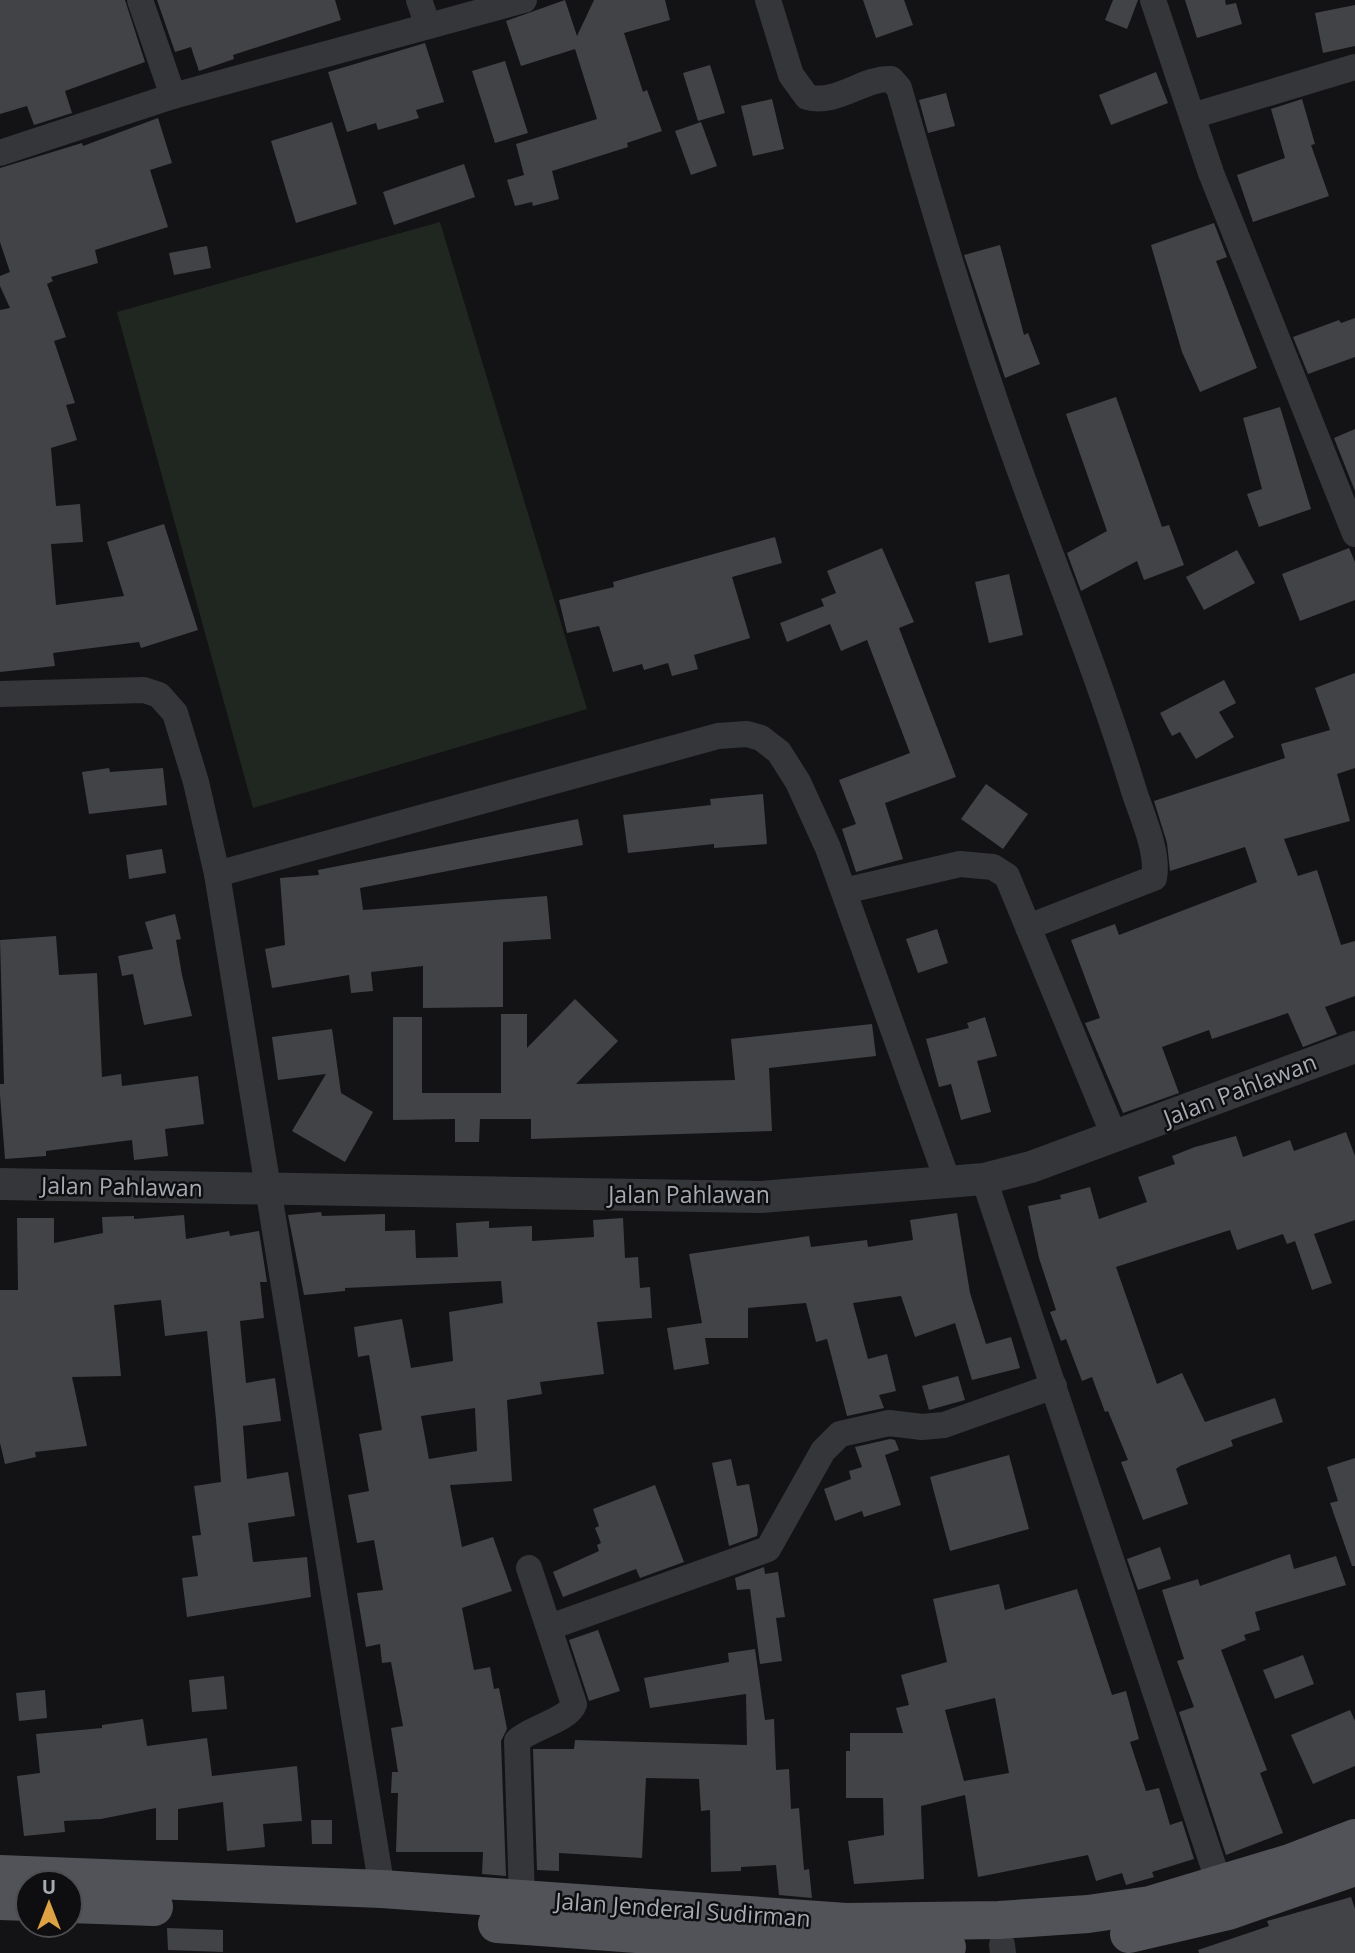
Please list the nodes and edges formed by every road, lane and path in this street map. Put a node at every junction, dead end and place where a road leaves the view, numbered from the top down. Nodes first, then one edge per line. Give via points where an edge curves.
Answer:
1 (140, 0) edge
2 (419, 0) edge
3 (524, 0) edge
4 (768, 0) edge
5 (1153, 0) edge
6 (428, 26) junction
7 (1355, 67) edge
8 (173, 96) junction
9 (1192, 116) junction
10 (0, 153) edge
11 (1355, 534) edge
12 (0, 694) edge
13 (217, 874) junction
14 (844, 891) junction
15 (1028, 927) junction
16 (1355, 1047) edge
17 (1115, 1138) junction
18 (984, 1179) junction
19 (948, 1182) junction
20 (0, 1184) edge
21 (266, 1190) junction
22 (1054, 1386) junction
23 (529, 1568) dead end
24 (550, 1627) junction
25 (1355, 1838) edge
26 (1355, 1867) edge
27 (0, 1874) edge
28 (1219, 1883) junction
29 (382, 1889) junction
30 (522, 1899) junction
31 (84, 1904) edge
32 (638, 1922) junction
33 (1002, 1949) edge

1 - 8 street
2 - 6 street
3 - 6 street
4 - 15 street via 791,75 807,97 834,97 880,79 897,84 996,405 1115,726 1148,836 1154,878
5 - 9 street
6 - 8 street
7 - 9 street
8 - 10 street
9 - 11 street
12 - 13 street via 132,688 159,695 175,713 180,727
13 - 14 street via 735,734 761,738 790,766
13 - 21 street
14 - 15 street via 960,864 993,867 1007,876
14 - 19 street
15 - 17 street
16 - 17 street, Jalan Pahlawan
17 - 18 street, Jalan Pahlawan
18 - 19 street, Jalan Pahlawan
18 - 22 street
19 - 21 street, Jalan Pahlawan via 760,1197
20 - 21 street, Jalan Pahlawan
21 - 29 street
22 - 24 street via 943,1425 889,1423 840,1434 823,1451 768,1549
22 - 28 street
23 - 24 street
24 - 30 street via 574,1704 568,1713 517,1741
25 - 28 main road, Jalan Jenderal Sudirman
26 - 33 main road, Jalan Jenderal Sudirman via 1228,1912 1154,1930
27 - 29 main road, Jalan Jenderal Sudirman
28 - 32 main road, Jalan Jenderal Sudirman via 1150,1905 999,1920
29 - 30 main road, Jalan Jenderal Sudirman
30 - 32 main road, Jalan Jenderal Sudirman
31 - 32 main road, Jalan Jenderal Sudirman
32 - 33 main road, Jalan Jenderal Sudirman via 845,1949

